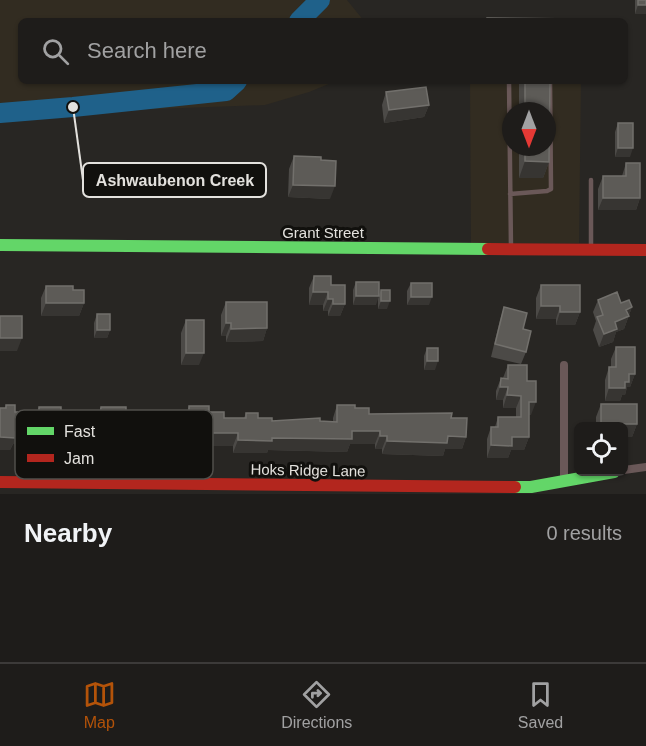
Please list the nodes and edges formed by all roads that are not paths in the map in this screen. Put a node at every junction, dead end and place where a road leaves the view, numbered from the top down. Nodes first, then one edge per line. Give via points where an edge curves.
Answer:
1 (509, 84) edge
2 (550, 84) edge
3 (591, 180) dead end
4 (510, 194) junction
5 (0, 245) edge
6 (511, 249) junction
7 (591, 249) junction
8 (646, 250) edge
9 (564, 364) dead end
10 (646, 467) edge
11 (628, 469) edge
12 (592, 476) edge
13 (0, 482) edge
14 (564, 482) junction
15 (149, 489) edge

1 - 4 lane
2 - 4 lane via 551,189
3 - 7 lane
4 - 6 lane
5 - 6 street, Grant Street
6 - 7 street, Grant Street
7 - 8 street, Grant Street
9 - 14 street
10 - 11 street
12 - 14 street, Hoks Ridge Lane
13 - 15 street, Hoks Ridge Lane
14 - 15 street, Hoks Ridge Lane via 531,487

